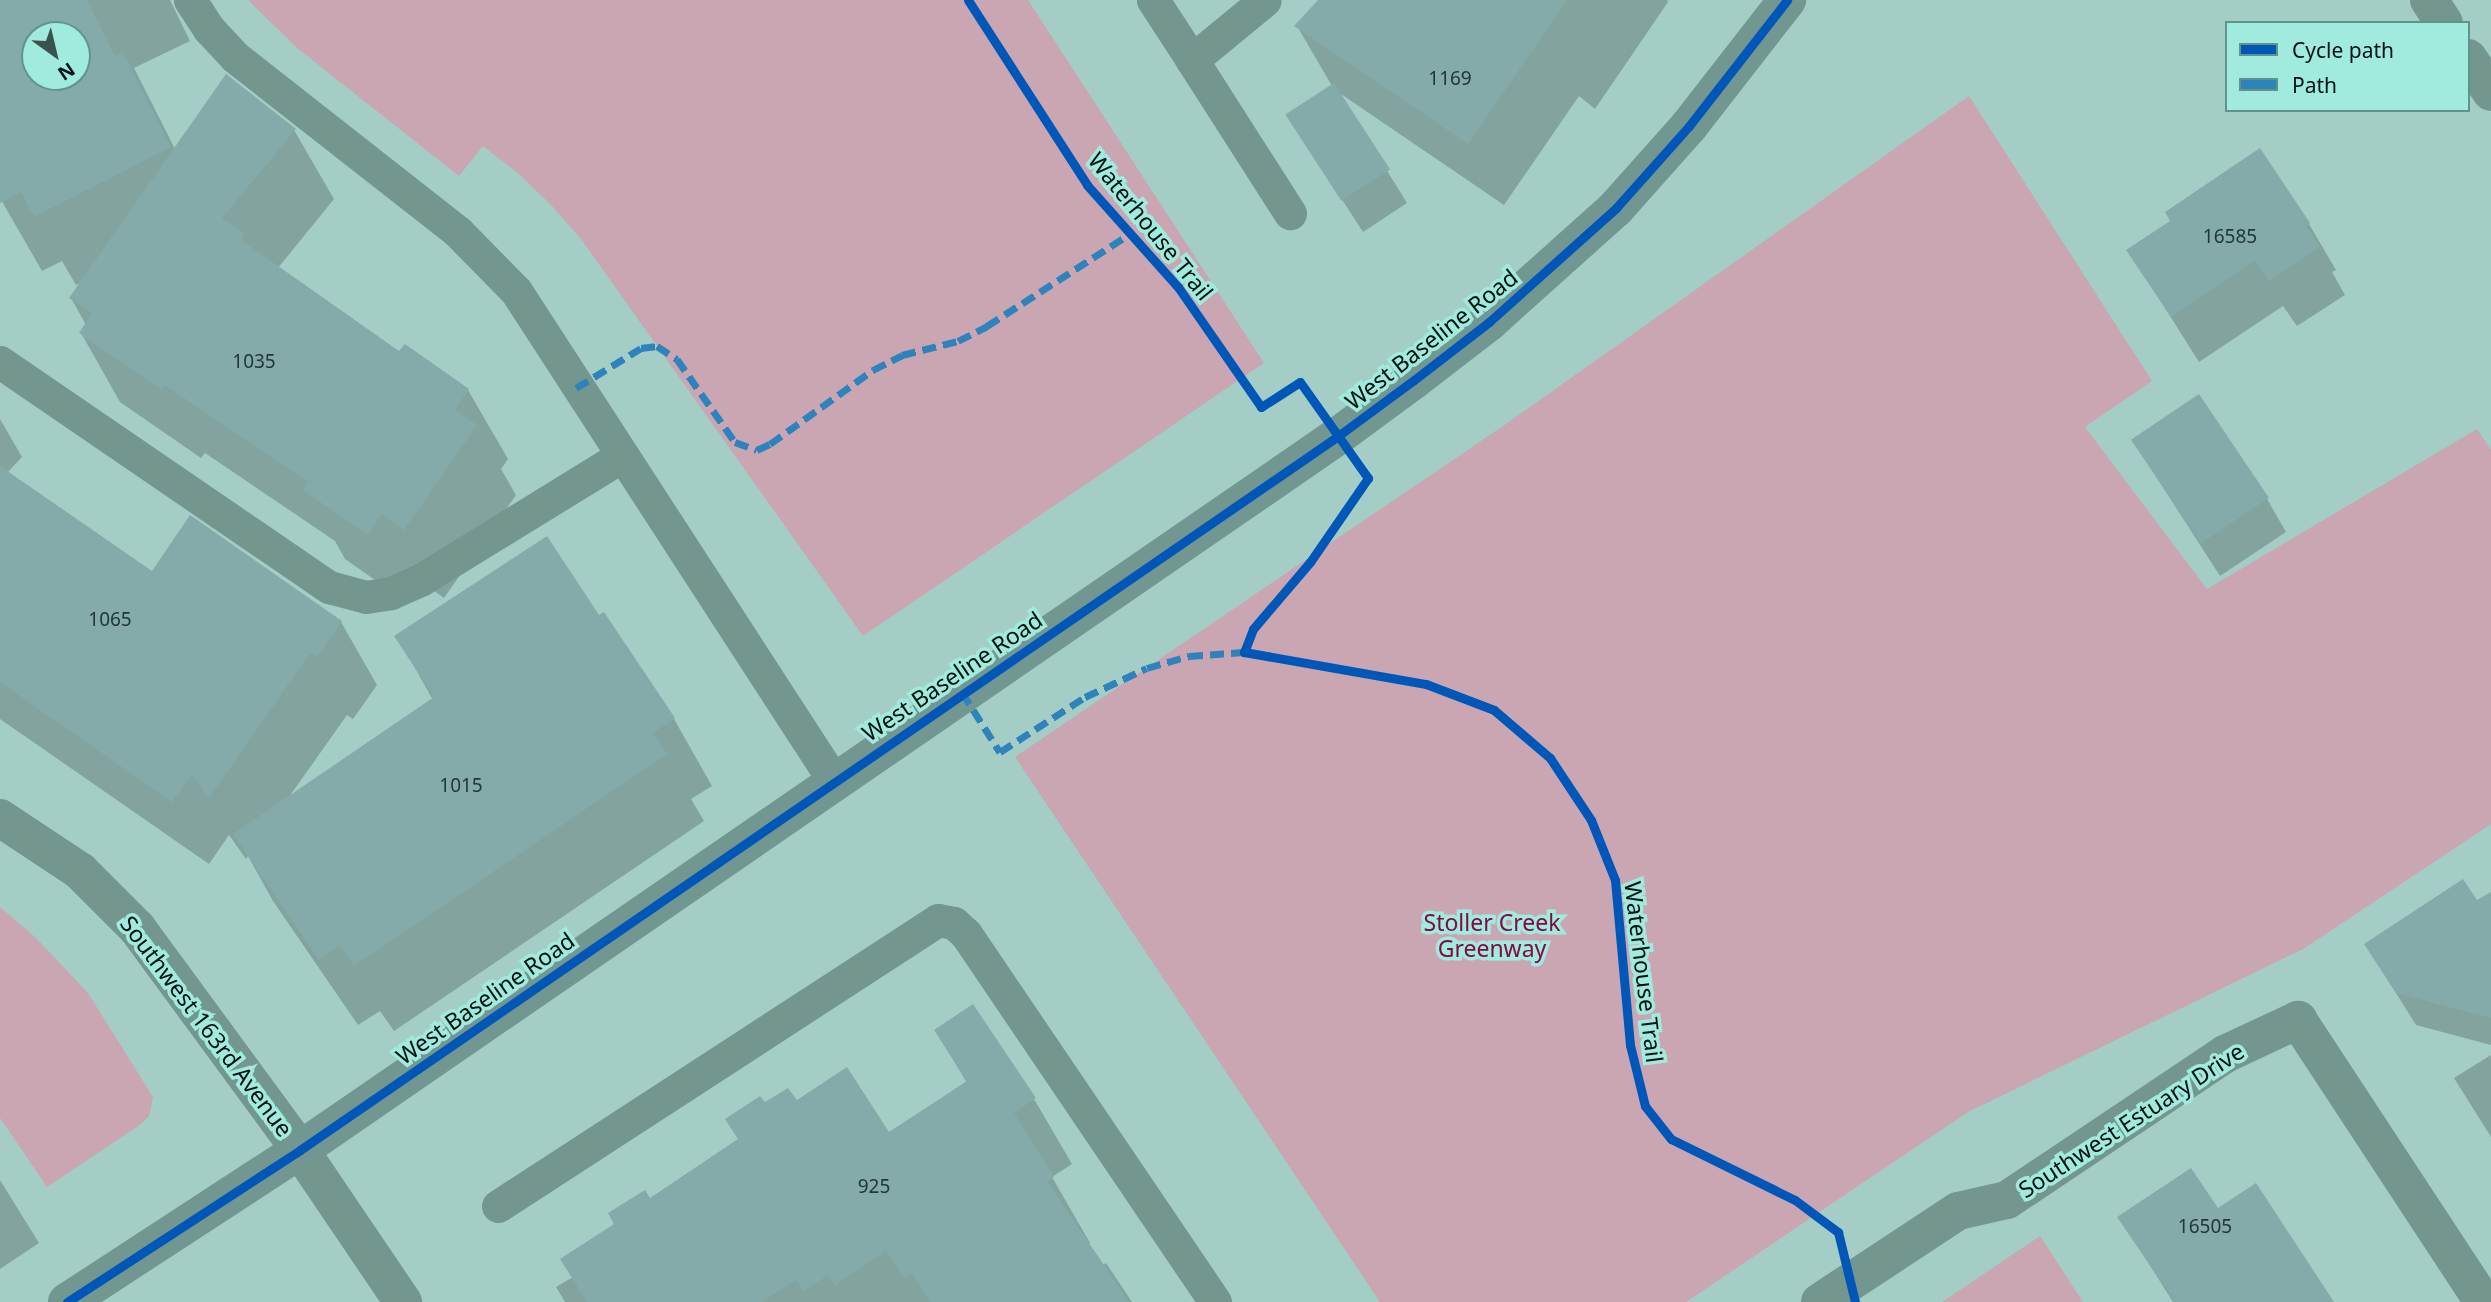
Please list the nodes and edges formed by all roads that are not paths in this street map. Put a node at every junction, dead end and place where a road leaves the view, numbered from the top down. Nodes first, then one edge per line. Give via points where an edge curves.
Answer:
1 (190, 0) edge
2 (1153, 0) edge
3 (1265, 0) edge
4 (1787, 0) edge
5 (2429, 0) edge
6 (2443, 21) edge
7 (1192, 60) junction
8 (2470, 61) edge
9 (2491, 92) edge
10 (1290, 213) dead end
11 (0, 362) edge
12 (620, 457) junction
13 (834, 781) junction
14 (0, 818) edge
15 (300, 1150) junction
16 (498, 1206) dead end
17 (67, 1302) edge
18 (403, 1302) edge
19 (1215, 1302) edge
20 (1820, 1302) edge
21 (2483, 1302) edge

1 - 12 lane via 235,57 458,232 516,291
2 - 7 lane
3 - 7 lane
4 - 13 street, West Baseline Road via 1689,126 1616,208 1489,322 1338,436
5 - 6 street
7 - 10 lane
8 - 9 street
11 - 12 lane via 329,587 366,597 391,593 422,579
12 - 13 lane
13 - 15 street, West Baseline Road
14 - 15 street, Southwest 163rd Avenue via 80,871 137,928
15 - 17 street, West Baseline Road
15 - 18 street, Southwest 163rd Avenue
16 - 19 lane via 938,920 954,923 967,934
20 - 21 street, Southwest Estuary Drive via 1958,1211 2007,1200 2225,1054 2298,1020

